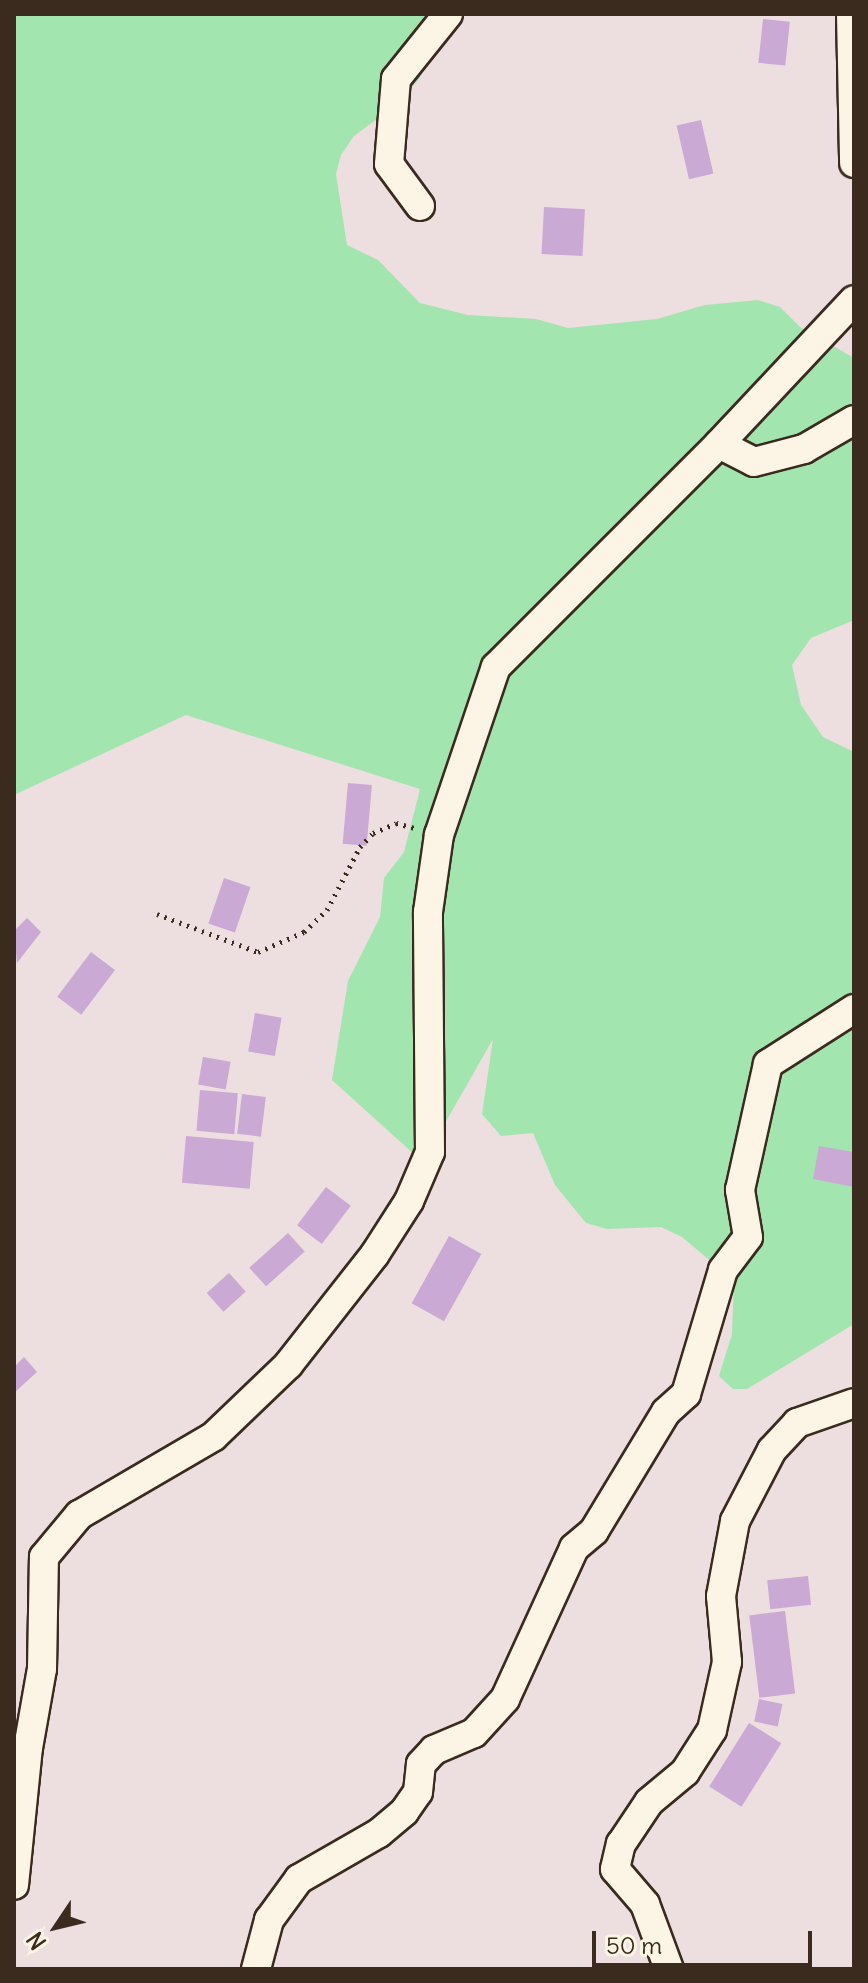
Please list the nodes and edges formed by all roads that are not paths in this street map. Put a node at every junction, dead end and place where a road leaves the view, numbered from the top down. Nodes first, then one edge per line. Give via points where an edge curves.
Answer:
1 (448, 14) edge
2 (851, 14) edge
3 (854, 163) edge
4 (420, 206) dead end
5 (854, 300) edge
6 (854, 420) edge
7 (719, 444) junction
8 (854, 1009) edge
9 (854, 1403) edge
10 (14, 1885) edge
11 (256, 1969) edge
12 (669, 1969) edge

1 - 4 street via 396,79 389,164
2 - 3 street
5 - 7 street
6 - 7 street via 804,449 754,462
7 - 10 street via 496,667 439,835 428,912 430,1152 409,1201 375,1254 288,1365 214,1436 79,1515 44,1557 42,1669
8 - 11 street via 768,1064 740,1190 748,1237 723,1270 686,1394 666,1412 594,1531 574,1548 505,1699 474,1733 434,1750 421,1764 418,1792 404,1812 379,1833 299,1879 269,1920
9 - 12 street via 797,1423 772,1450 735,1521 721,1596 727,1662 712,1730 685,1772 649,1802 621,1844 615,1869 645,1904

